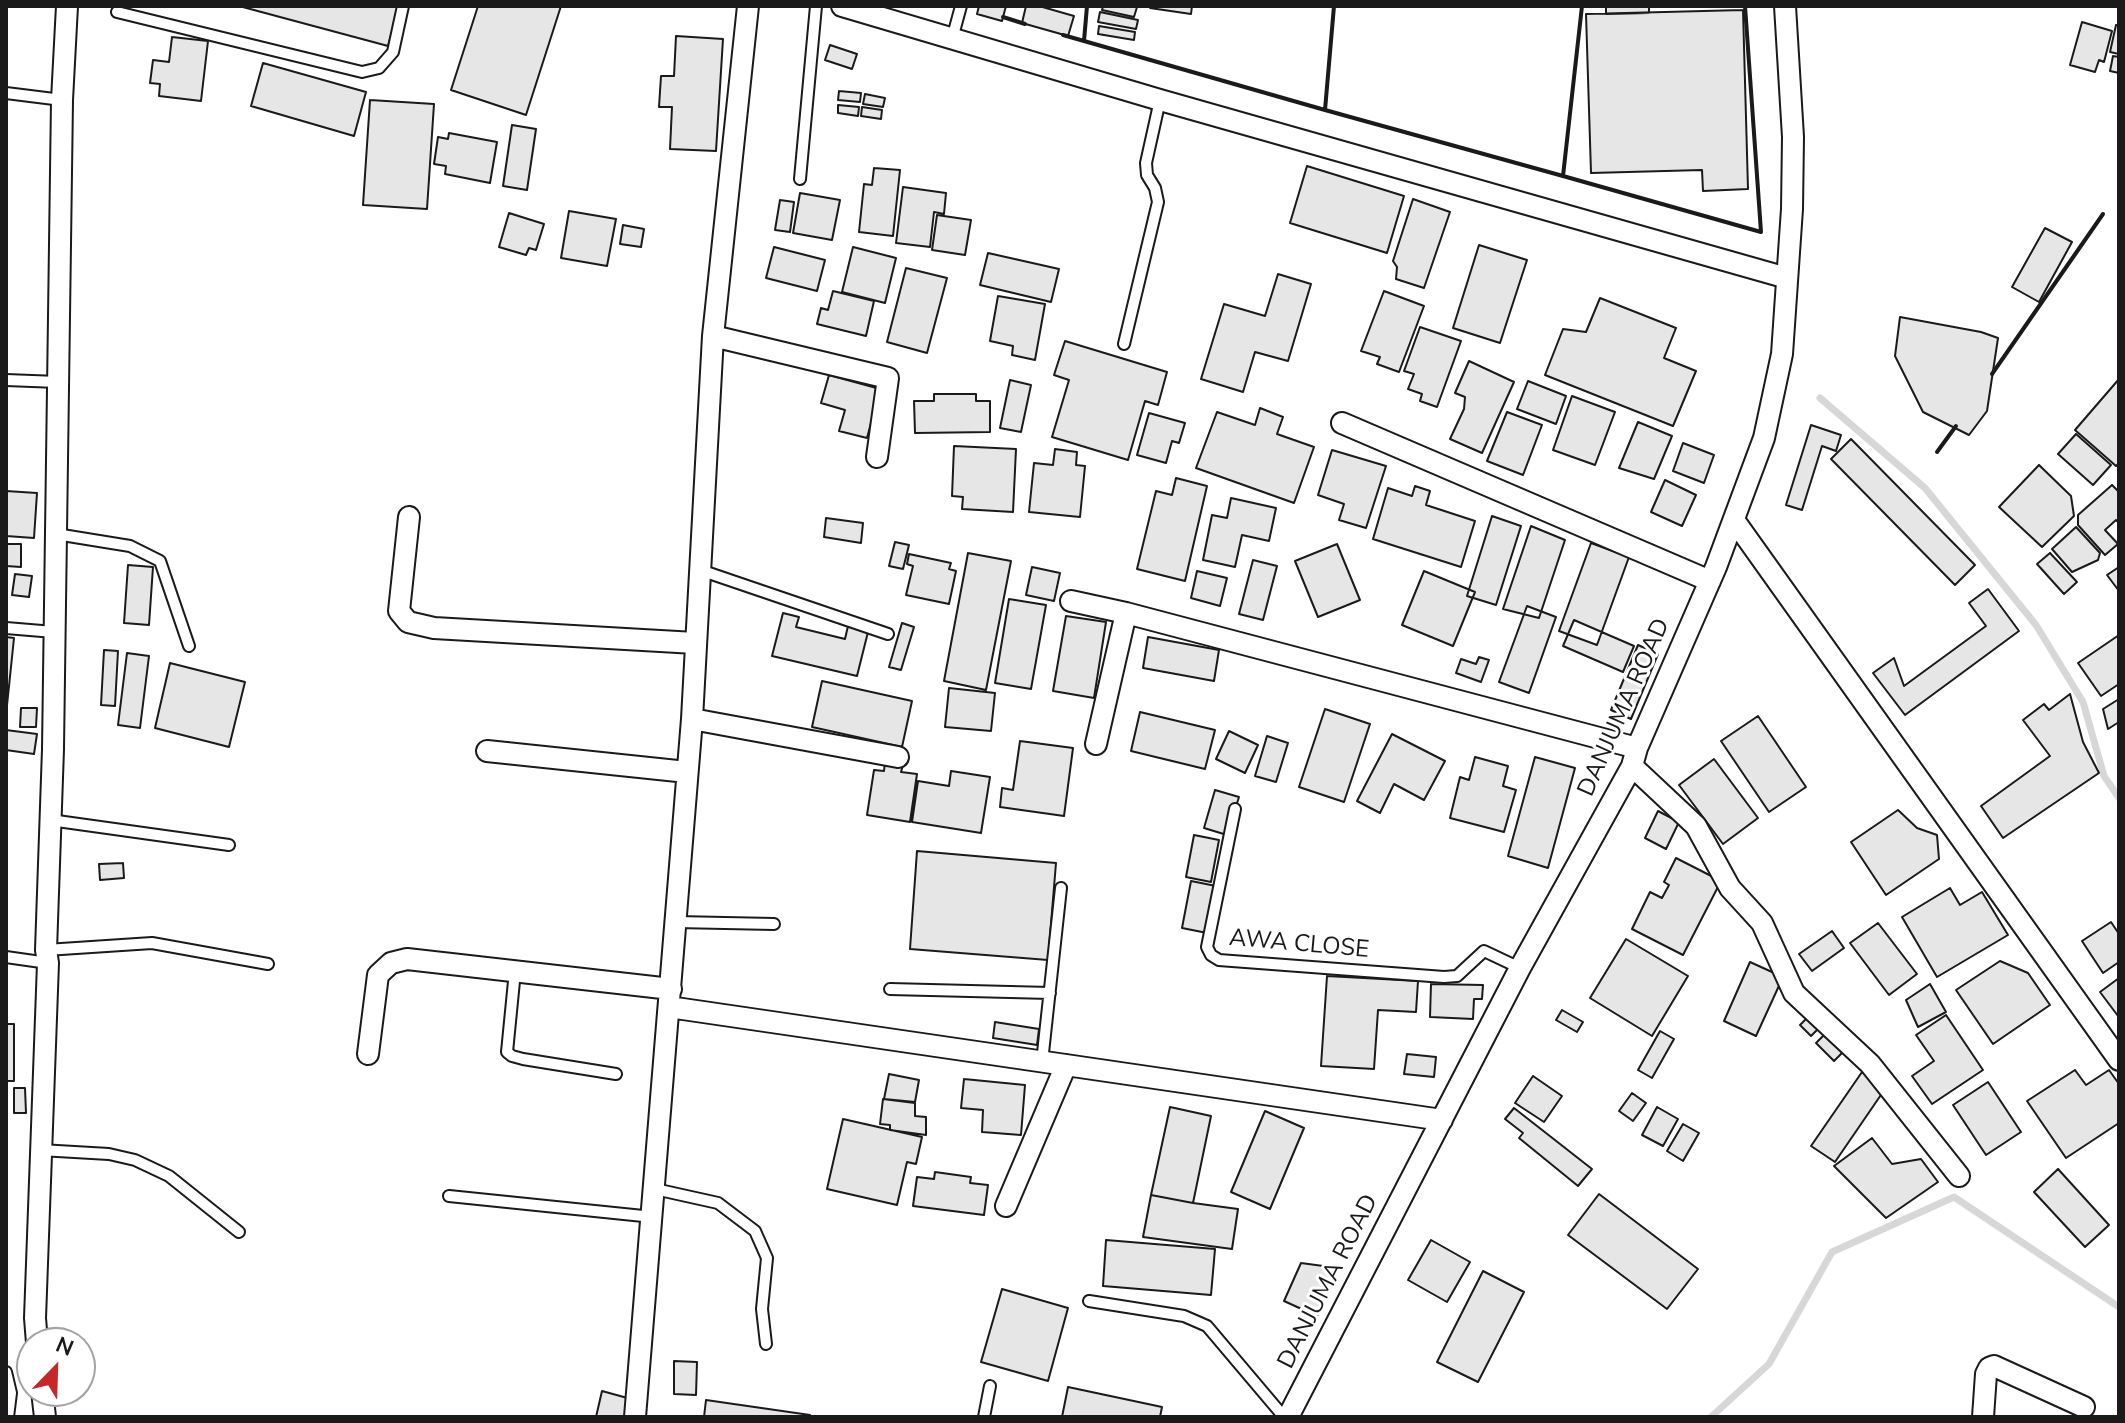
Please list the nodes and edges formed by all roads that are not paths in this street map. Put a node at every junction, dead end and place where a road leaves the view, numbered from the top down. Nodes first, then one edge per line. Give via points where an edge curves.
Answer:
1 (67, 6) edge
2 (403, 6) edge
3 (748, 6) edge
4 (816, 6) edge
5 (842, 6) edge
6 (961, 6) edge
7 (1785, 6) edge
8 (117, 12) dead end
9 (952, 39) junction
10 (6, 93) edge
11 (62, 100) junction
12 (1160, 100) junction
13 (800, 179) dead end
14 (1787, 278) junction
15 (713, 336) junction
16 (1124, 344) dead end
17 (6, 380) edge
18 (58, 382) junction
19 (1342, 423) dead end
20 (877, 457) dead end
21 (409, 517) dead end
22 (1734, 520) junction
23 (56, 534) junction
24 (700, 570) junction
25 (1710, 581) junction
26 (1071, 601) dead end
27 (1126, 613) junction
28 (6, 628) edge
29 (54, 632) junction
30 (888, 634) dead end
31 (695, 643) junction
32 (189, 646) dead end
33 (692, 719) junction
34 (1096, 744) dead end
35 (487, 751) dead end
36 (898, 757) dead end
37 (1634, 757) junction
38 (687, 772) junction
39 (1235, 809) dead end
40 (50, 820) junction
41 (229, 845) dead end
42 (1061, 888) dead end
43 (676, 922) junction
44 (774, 924) dead end
45 (47, 956) junction
46 (6, 957) edge
47 (268, 964) dead end
48 (1520, 968) junction
49 (515, 971) junction
50 (890, 989) dead end
51 (1050, 993) junction
52 (670, 998) junction
53 (368, 1054) dead end
54 (2119, 1060) edge
55 (1042, 1062) junction
56 (1066, 1065) junction
57 (616, 1074) dead end
58 (1442, 1120) junction
59 (40, 1150) junction
60 (1959, 1176) dead end
61 (655, 1189) junction
62 (449, 1196) dead end
63 (1006, 1206) dead end
64 (653, 1217) junction
65 (239, 1232) dead end
66 (1089, 1301) dead end
67 (36, 1327) edge
68 (766, 1344) dead end
69 (6, 1372) edge
70 (990, 1386) dead end
71 (2084, 1407) dead end
72 (8, 1417) edge
73 (635, 1417) edge
74 (984, 1417) edge
75 (1286, 1417) edge
76 (1983, 1417) edge

1 - 11 street
2 - 8 lane via 393,52 379,68 362,72
3 - 15 street
4 - 13 lane
5 - 9 street
6 - 9 lane
7 - 14 street, DANJUMA ROAD via 1793,137
9 - 12 street
10 - 11 lane
11 - 18 street
12 - 14 street
12 - 16 lane via 1146,163 1158,202
14 - 22 street, DANJUMA ROAD via 1782,354 1764,438
15 - 20 street via 888,378
15 - 24 street
17 - 18 lane
18 - 23 street
19 - 25 street
21 - 31 street via 399,611 408,622 434,628
22 - 25 street, DANJUMA ROAD
22 - 54 street
23 - 29 street
23 - 32 lane via 130,546 160,561
24 - 30 lane
24 - 31 street
25 - 37 street, DANJUMA ROAD
26 - 27 street
27 - 34 street
27 - 37 street
28 - 29 lane
29 - 40 street
31 - 33 street
33 - 36 street
33 - 38 street
35 - 38 street
37 - 48 street, DANJUMA ROAD
37 - 60 street via 1696,826 1730,888 1762,923 1794,993 1870,1064
38 - 43 street
39 - 48 lane, AWA CLOSE via 1207,947 1219,960 1444,977 1457,976 1484,951
40 - 41 lane
40 - 45 street
42 - 51 lane
43 - 44 lane
43 - 52 street
45 - 46 lane
45 - 47 lane via 152,943
45 - 59 street
48 - 58 street, DANJUMA ROAD
49 - 52 street
49 - 53 street via 407,959 391,963 378,975
49 - 57 lane via 507,1052
50 - 51 lane
51 - 55 lane
52 - 55 street
52 - 61 street
55 - 56 street
56 - 58 street
56 - 63 street
58 - 75 street, DANJUMA ROAD
59 - 65 lane via 135,1160 169,1176
59 - 67 street
61 - 64 street
61 - 68 lane via 718,1203 755,1231 767,1258 762,1309
62 - 64 lane
64 - 73 street
66 - 75 lane via 1184,1316 1207,1326
69 - 72 lane via 11,1393
70 - 74 lane
71 - 76 street via 1994,1366 1986,1374

